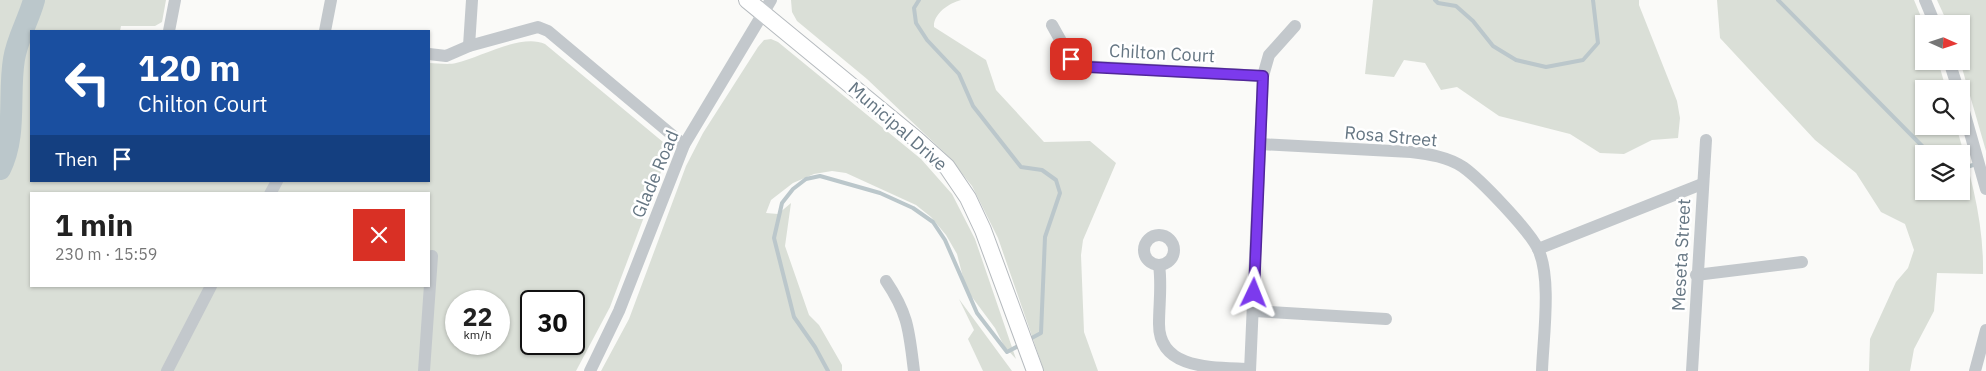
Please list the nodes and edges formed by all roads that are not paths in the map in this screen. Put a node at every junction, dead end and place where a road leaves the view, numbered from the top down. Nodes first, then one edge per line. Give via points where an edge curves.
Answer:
1 (175, 0) edge
2 (331, 0) edge
3 (472, 0) edge
4 (747, 0) edge
5 (1925, 0) edge
6 (767, 6) edge
7 (1931, 15) edge
8 (1052, 25) dead end
9 (1294, 26) dead end
10 (169, 30) edge
11 (325, 30) edge
12 (469, 46) junction
13 (430, 54) edge
14 (1264, 70) junction
15 (1970, 133) edge
16 (1706, 140) dead end
17 (1260, 144) junction
18 (684, 145) junction
19 (1702, 184) junction
20 (1986, 190) edge
21 (1538, 249) junction
22 (432, 256) dead end
23 (1802, 262) dead end
24 (1159, 266) dead end
25 (1696, 275) junction
26 (886, 281) dead end
27 (430, 285) edge
28 (210, 287) edge
29 (430, 287) edge
30 (1254, 311) junction
31 (1386, 318) dead end
32 (1986, 330) edge
33 (1250, 370) edge
34 (167, 371) edge
35 (424, 371) edge
36 (590, 371) edge
37 (914, 371) edge
38 (1035, 371) edge
39 (1542, 371) edge
40 (1692, 371) edge
41 (1975, 371) edge

1 - 10 street
2 - 11 street
3 - 12 street
4 - 6 main road, Municipal Drive
5 - 7 street
6 - 18 street, Glade Road
6 - 38 main road, Municipal Drive via 947,167 968,198 983,230
8 - 14 street, Chilton Court via 1071,59 1081,66
9 - 14 street via 1277,43
12 - 13 street via 446,56
12 - 18 street via 538,27 548,31
14 - 17 street
15 - 20 street
16 - 19 street, Meseta Street
17 - 21 street, Rosa Street via 1411,152 1446,160 1462,167 1474,178 1515,218
17 - 30 street
18 - 36 street, Glade Road via 619,311
19 - 21 street
19 - 25 street, Meseta Street
21 - 39 street, Rosa Street via 1544,274
22 - 27 street
23 - 25 street
24 - 33 street via 1159,326 1161,340 1170,354 1194,365
25 - 40 street, Meseta Street
26 - 37 street via 901,303 908,324
28 - 34 street
29 - 35 street
30 - 31 street
30 - 33 street
32 - 41 street

